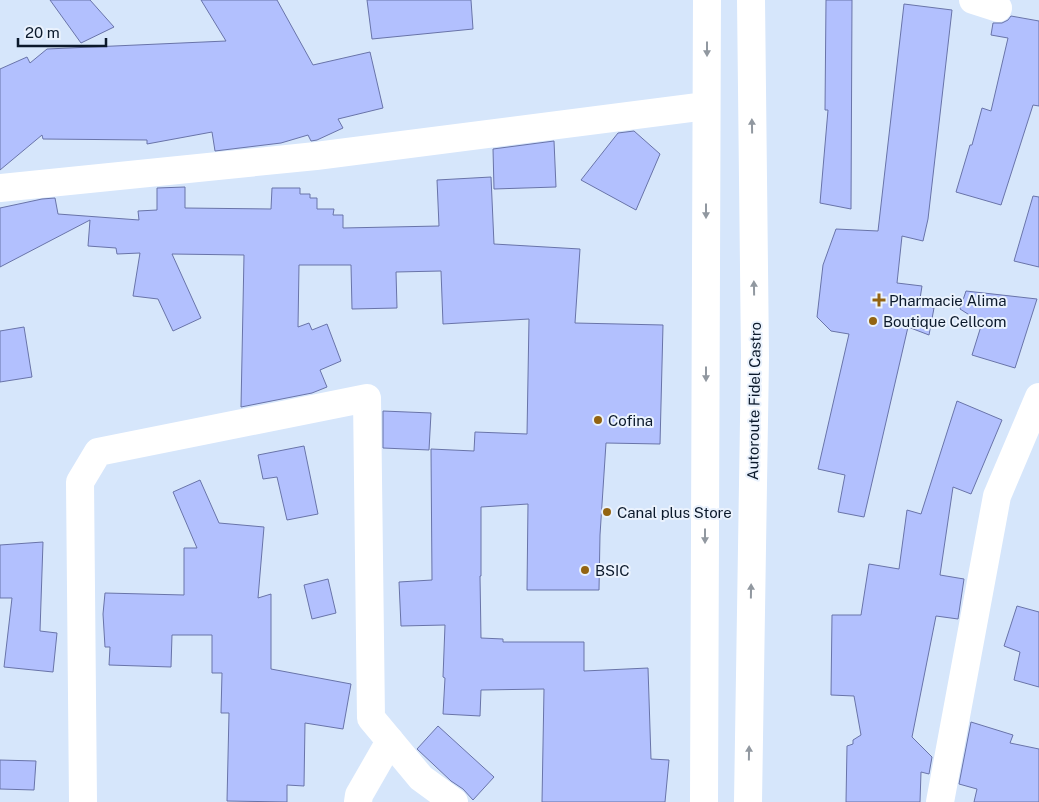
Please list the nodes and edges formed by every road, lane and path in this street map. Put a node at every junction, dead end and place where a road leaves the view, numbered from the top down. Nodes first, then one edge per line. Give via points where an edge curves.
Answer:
1 (707, 0) edge
2 (751, 0) edge
3 (706, 106) junction
4 (0, 188) edge
5 (1039, 397) edge
6 (390, 741) junction
7 (83, 802) edge
8 (358, 802) edge
9 (454, 802) edge
10 (704, 802) edge
11 (748, 802) edge
12 (940, 802) edge

1 -> 3 main road
11 -> 2 main road, Autoroute Fidel Castro via 755,357
3 - 4 main road via 326,155
3 -> 10 main road
5 - 12 main road via 997,496
6 - 7 main road via 372,718 367,398 98,452 80,482
6 - 8 main road
6 - 9 main road via 421,778

